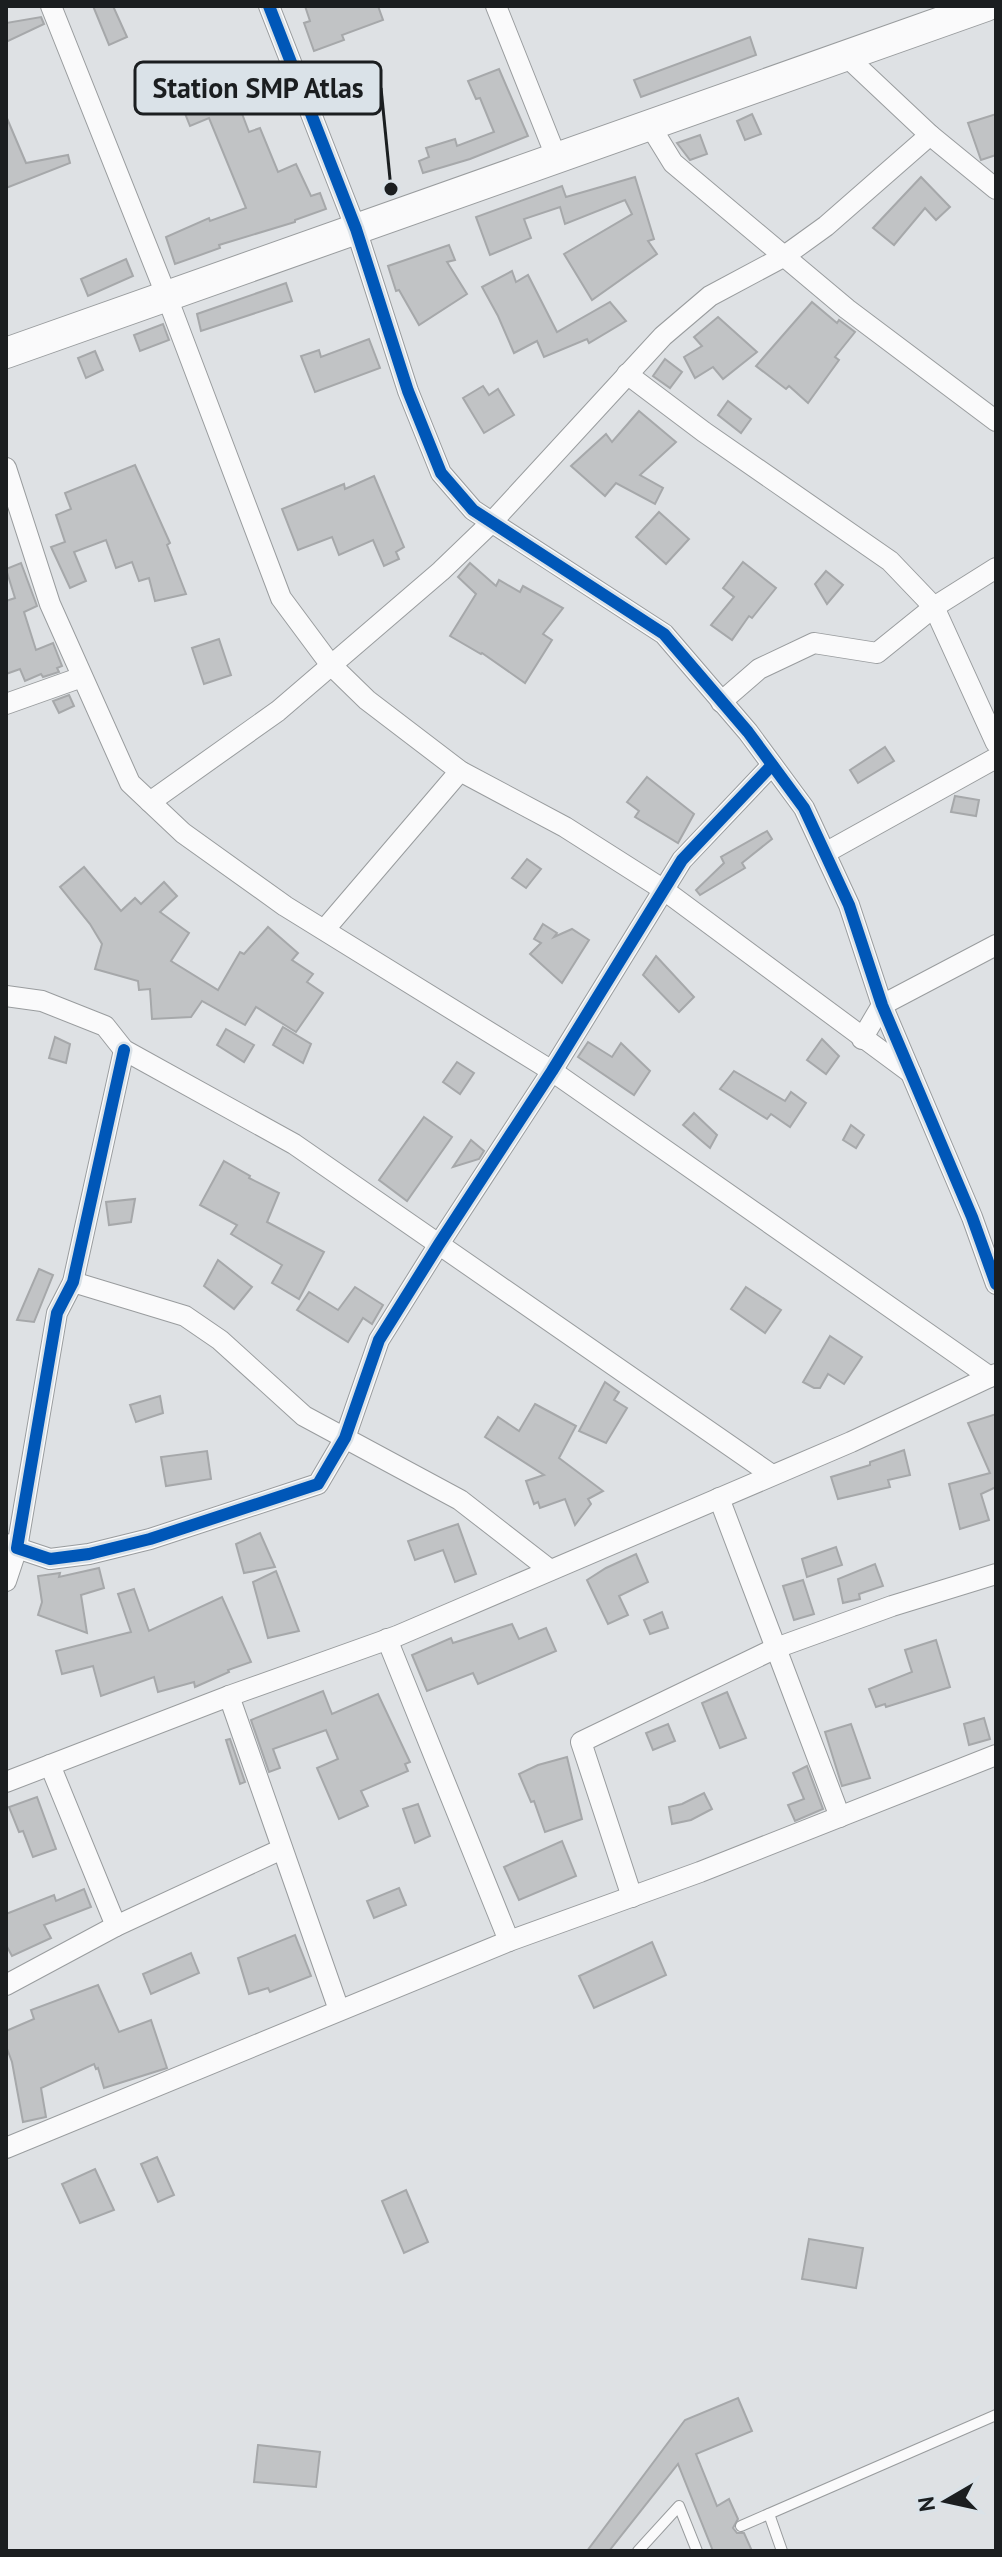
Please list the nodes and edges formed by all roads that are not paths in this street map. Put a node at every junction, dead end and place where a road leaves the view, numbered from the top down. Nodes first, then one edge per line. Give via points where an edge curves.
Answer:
1 (51, 6) edge
2 (269, 6) edge
3 (496, 6) edge
4 (986, 6) edge
5 (927, 16) edge
6 (846, 56) junction
7 (649, 124) junction
8 (930, 135) junction
9 (557, 159) junction
10 (996, 189) edge
11 (356, 229) junction
12 (783, 257) junction
13 (167, 297) junction
14 (6, 353) edge
15 (627, 374) junction
16 (996, 421) edge
17 (6, 468) edge
18 (492, 522) junction
19 (996, 568) edge
20 (934, 607) junction
21 (330, 664) junction
22 (82, 677) junction
23 (721, 702) junction
24 (6, 704) edge
25 (996, 743) edge
26 (996, 758) edge
27 (772, 765) junction
28 (460, 771) junction
29 (150, 802) junction
30 (825, 853) junction
31 (664, 890) junction
32 (325, 929) junction
33 (996, 945) edge
34 (6, 996) edge
35 (882, 1005) junction
36 (862, 1039) junction
37 (124, 1050) junction
38 (552, 1071) junction
39 (911, 1073) junction
40 (439, 1244) junction
41 (73, 1282) junction
42 (996, 1284) edge
43 (993, 1376) edge
44 (345, 1438) junction
45 (772, 1475) junction
46 (719, 1498) junction
47 (12, 1546) edge
48 (550, 1570) junction
49 (996, 1574) edge
50 (6, 1581) edge
51 (387, 1639) junction
52 (776, 1648) junction
53 (229, 1696) junction
54 (996, 1755) edge
55 (50, 1765) junction
56 (6, 1782) edge
57 (840, 1817) junction
58 (282, 1849) junction
59 (632, 1897) junction
60 (116, 1926) junction
61 (509, 1941) junction
62 (6, 1985) edge
63 (339, 2010) junction
64 (6, 2148) edge
65 (996, 2415) edge
66 (769, 2514) junction
67 (741, 2526) dead end
68 (708, 2539) dead end
69 (696, 2548) edge
70 (638, 2551) edge
71 (782, 2551) edge

1 - 13 street
2 - 11 street
3 - 9 street
4 - 5 main road
5 - 6 main road
6 - 7 main road
6 - 8 street
7 - 9 main road
7 - 12 street via 673,163
8 - 10 street
8 - 12 street
9 - 11 main road
11 - 13 main road
11 - 18 street via 408,391 441,473 473,510
12 - 15 street via 710,296
12 - 16 street
13 - 14 main road
13 - 21 street via 281,598
15 - 18 street
15 - 20 street via 890,561
17 - 22 street via 50,604
18 - 21 street
18 - 23 street via 664,634
19 - 20 street
20 - 23 street via 877,653 814,643 759,669
20 - 25 street
21 - 28 street via 367,700
21 - 29 street via 278,711
22 - 24 street
22 - 29 street via 130,783
23 - 27 street
26 - 30 street
27 - 30 street via 804,808
27 - 31 street via 682,860
28 - 31 street via 565,827
28 - 32 street
29 - 32 street via 183,833
30 - 35 street via 849,905
31 - 36 street
31 - 38 street
32 - 38 street
33 - 35 street
34 - 37 street via 42,1001 105,1026
35 - 36 street
35 - 39 street
36 - 39 street
37 - 40 street via 294,1144
37 - 41 street
38 - 40 street
38 - 43 street
39 - 42 street
40 - 44 street via 379,1340
40 - 45 street
41 - 44 street via 185,1316 220,1340 304,1416
41 - 47 street via 57,1313
43 - 45 street
44 - 47 street via 318,1484 274,1500 89,1554 50,1559
44 - 48 street via 460,1500
45 - 46 street
46 - 48 street
46 - 52 street
47 - 50 street
48 - 51 street
49 - 52 street
51 - 53 street
51 - 61 street
52 - 57 street
52 - 59 street via 581,1742
53 - 55 street
53 - 58 street
54 - 57 street
55 - 56 street
55 - 60 street
57 - 59 street
58 - 60 street
58 - 63 street
59 - 61 street
60 - 62 street
61 - 63 street
63 - 64 street
65 - 66 lane
66 - 67 lane
66 - 71 lane
68 - 69 lane
69 - 70 lane via 679,2506

